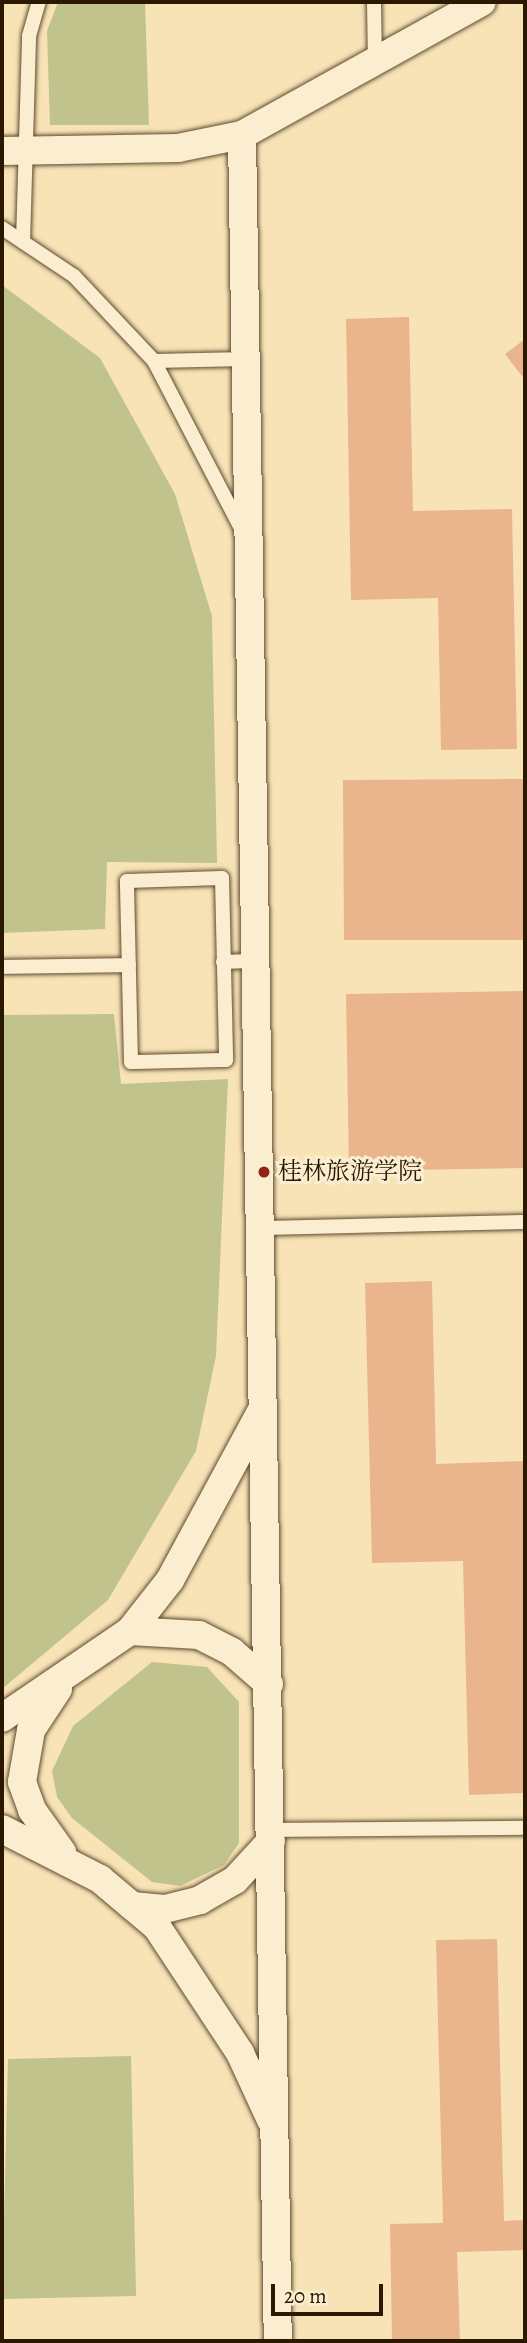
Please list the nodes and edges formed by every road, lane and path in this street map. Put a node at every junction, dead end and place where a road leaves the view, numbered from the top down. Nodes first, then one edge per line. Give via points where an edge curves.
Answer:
1 (39, 2) edge
2 (374, 2) edge
3 (482, 2) edge
4 (375, 65) junction
5 (242, 135) junction
6 (12, 150) edge
7 (2, 228) edge
8 (23, 242) junction
9 (246, 359) junction
10 (153, 361) junction
11 (249, 546) junction
12 (256, 961) junction
13 (223, 962) junction
14 (129, 965) junction
15 (2, 967) edge
16 (525, 1222) edge
17 (261, 1228) junction
18 (264, 1405) junction
19 (130, 1631) junction
20 (65, 1678) junction
21 (269, 1684) junction
22 (2, 1717) edge
23 (525, 1828) edge
24 (2, 1829) edge
25 (271, 1836) junction
26 (70, 1862) junction
27 (132, 1906) junction
28 (276, 2130) junction
29 (278, 2341) edge

1 - 6 lane via 29,36
2 - 4 lane
3 - 4 street
4 - 5 street
5 - 6 street via 178,148
5 - 9 street
6 - 8 lane
7 - 8 lane
8 - 10 lane via 74,276
9 - 10 lane
9 - 11 street
10 - 11 lane
11 - 12 street
12 - 13 lane
12 - 17 street
13 - 14 lane via 222,878 127,881
13 - 14 lane via 226,1060 131,1062
14 - 15 lane
16 - 17 lane
17 - 18 street
18 - 19 street via 226,1486 170,1580
18 - 21 street
19 - 20 street
19 - 21 street via 199,1635 232,1652
20 - 22 street
20 - 26 street via 32,1730 23,1782 36,1818
21 - 25 street
23 - 25 lane
24 - 26 street
25 - 27 street via 234,1880 200,1900 164,1909
25 - 28 street
26 - 27 street
27 - 28 street via 157,1927 202,1990
28 - 29 street

